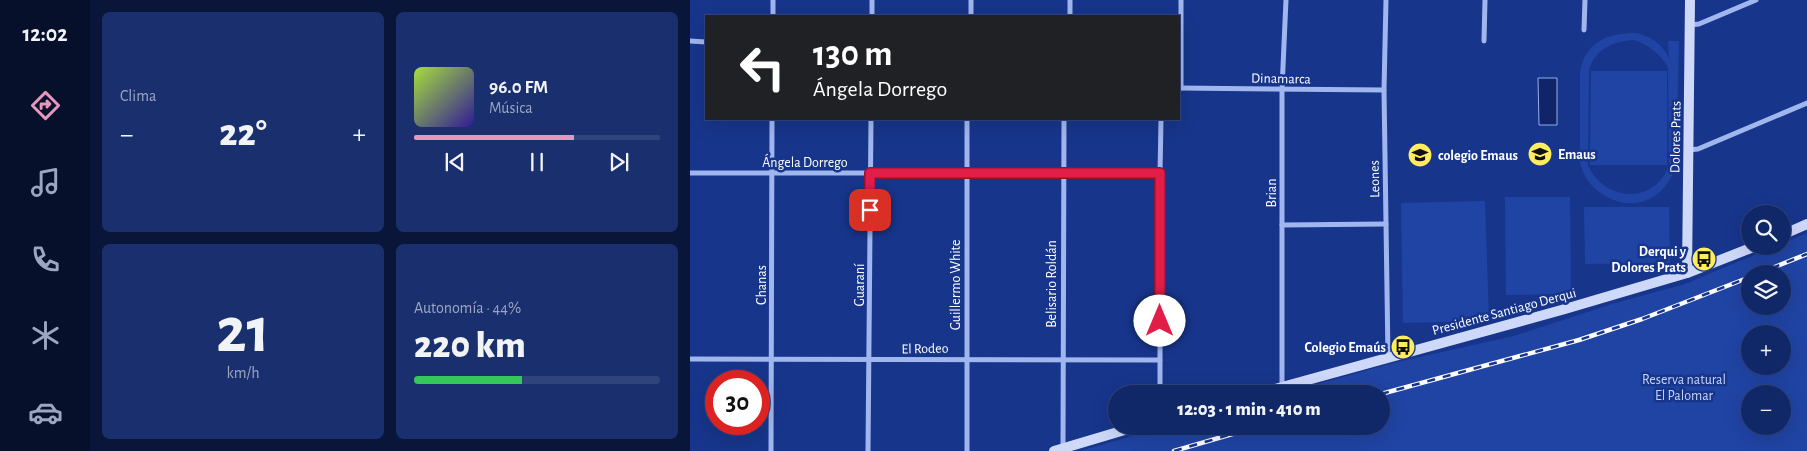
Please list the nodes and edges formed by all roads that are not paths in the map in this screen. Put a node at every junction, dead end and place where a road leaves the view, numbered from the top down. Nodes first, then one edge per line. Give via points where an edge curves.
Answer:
1 (773, 0) edge
2 (872, 0) edge
3 (971, 0) edge
4 (1070, 0) edge
5 (1181, 0) edge
6 (1286, 0) edge
7 (1386, 0) edge
8 (1485, 0) edge
9 (1585, 0) edge
10 (1690, 0) edge
11 (1756, 0) edge
12 (773, 15) edge
13 (872, 15) edge
14 (970, 15) edge
15 (1070, 15) edge
16 (1690, 25) junction
17 (1584, 30) dead end
18 (1484, 41) dead end
19 (690, 42) edge
20 (705, 42) edge
21 (1180, 88) edge
22 (1282, 89) junction
23 (1384, 90) junction
24 (1807, 103) edge
25 (772, 120) edge
26 (871, 120) edge
27 (967, 120) edge
28 (1064, 120) edge
29 (1161, 120) edge
30 (1688, 150) junction
31 (690, 173) edge
32 (772, 173) junction
33 (870, 173) junction
34 (966, 173) junction
35 (1063, 173) junction
36 (1160, 173) junction
37 (1282, 224) junction
38 (1386, 224) junction
39 (1807, 224) edge
40 (1791, 231) edge
41 (1741, 252) edge
42 (1687, 274) junction
43 (1388, 357) junction
44 (966, 358) junction
45 (690, 359) edge
46 (772, 359) junction
47 (1062, 359) junction
48 (870, 360) junction
49 (1160, 360) junction
50 (1160, 385) edge
51 (1282, 385) edge
52 (1289, 385) edge
53 (1108, 435) edge
54 (1058, 450) edge
55 (771, 451) edge
56 (868, 451) edge
57 (967, 451) edge

1 - 12 street
2 - 13 street
3 - 14 street
4 - 15 street
5 - 21 street
6 - 22 street, Brian
7 - 23 street, Leones
8 - 18 street
9 - 17 street
10 - 16 street, Dolores Prats
11 - 16 street
16 - 30 street, Dolores Prats
19 - 20 street
21 - 22 street, Dinamarca
22 - 23 street, Dinamarca
22 - 37 street, Brian
23 - 38 street, Leones
24 - 30 street via 1698,149
25 - 32 street, Chanas
26 - 33 street, Guaraní
27 - 34 street, Guillermo White
28 - 35 street, Belisario Roldán
29 - 36 street
30 - 42 street, Dolores Prats
31 - 32 street, Ángela Dorrego
32 - 33 street, Ángela Dorrego
32 - 46 street, Chanas
33 - 34 street, Ángela Dorrego
33 - 48 street, Guaraní
34 - 35 street, Ángela Dorrego
34 - 44 street, Guillermo White
35 - 36 street, Ángela Dorrego
35 - 47 street, Belisario Roldán
36 - 49 street
37 - 38 street
37 - 51 street, Brian
38 - 43 street, Leones
39 - 40 street
41 - 42 street, Presidente Santiago Derqui
42 - 43 street, Presidente Santiago Derqui
43 - 52 street, Presidente Santiago Derqui
44 - 47 street, El Rodeo
44 - 48 street, El Rodeo
44 - 57 street, Guillermo White
45 - 46 street, El Rodeo
46 - 48 street, El Rodeo
46 - 55 street, Chanas
47 - 49 street, El Rodeo
47 - 54 street, Belisario Roldán
48 - 56 street, Guaraní
49 - 50 street
53 - 54 street

